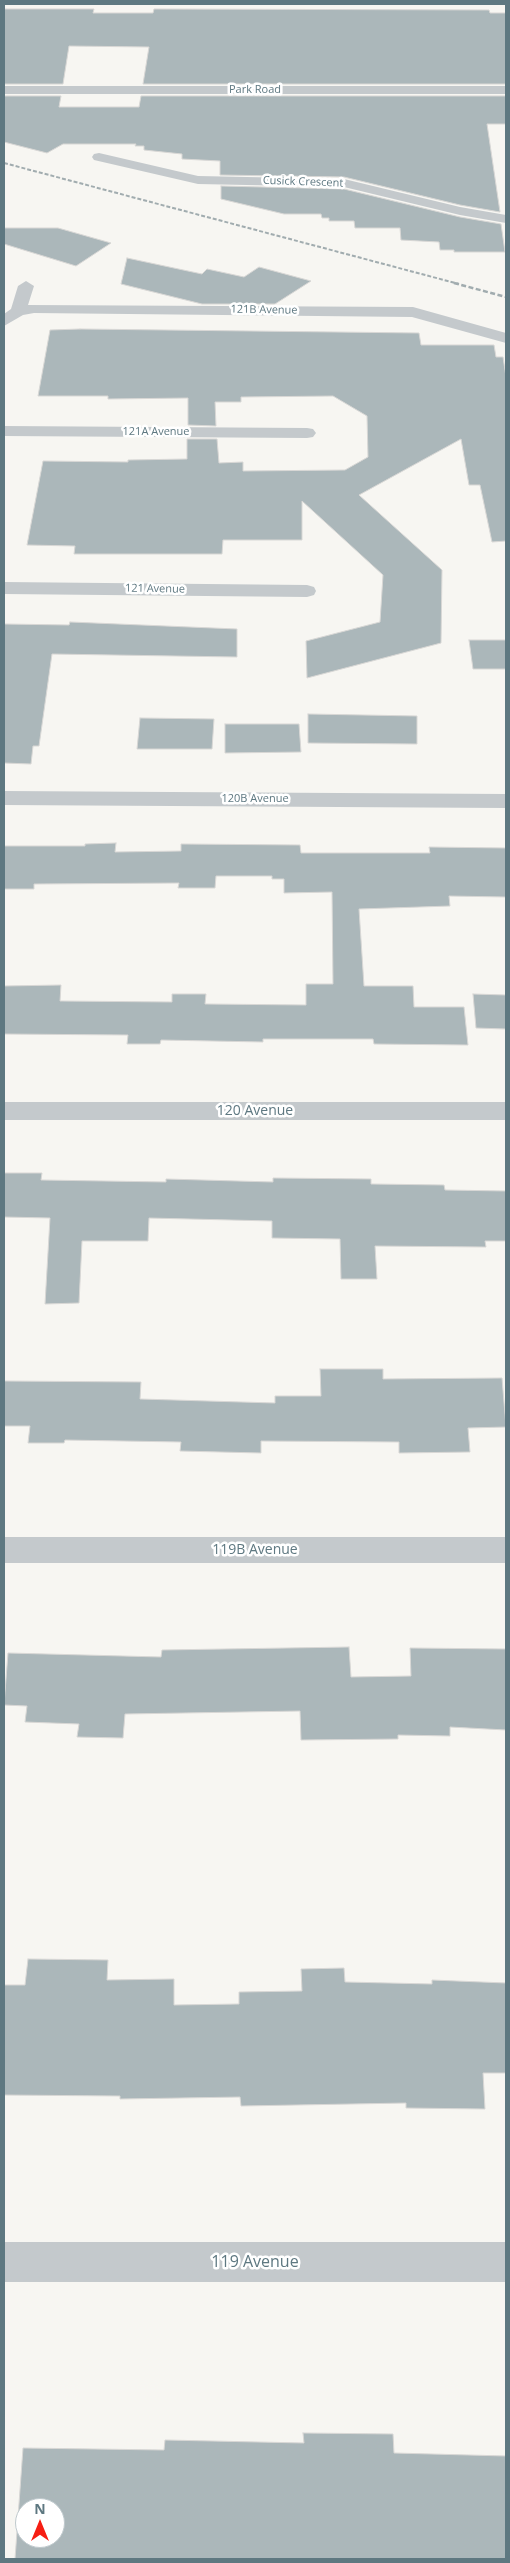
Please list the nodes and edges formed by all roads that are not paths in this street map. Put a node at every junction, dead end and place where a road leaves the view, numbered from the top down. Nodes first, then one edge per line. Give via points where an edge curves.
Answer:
1 (4, 90) edge
2 (506, 90) edge
3 (99, 157) dead end
4 (506, 219) edge
5 (26, 286) dead end
6 (18, 311) junction
7 (4, 320) edge
8 (506, 338) edge
9 (4, 431) edge
10 (307, 433) dead end
11 (4, 588) edge
12 (307, 590) dead end
13 (4, 798) edge
14 (506, 801) edge
15 (4, 1110) edge
16 (506, 1110) edge
17 (4, 1550) edge
18 (506, 1550) edge
19 (4, 2262) edge
20 (506, 2262) edge

1 - 2 street, Park Road
3 - 4 street, Cusick Crescent via 198,180 344,183
5 - 6 street
6 - 7 street
6 - 8 street, 121B Avenue via 57,308 413,312
9 - 10 street, 121A Avenue
11 - 12 street, 121 Avenue
13 - 14 street, 120B Avenue
15 - 16 street, 120 Avenue
17 - 18 street, 119B Avenue
19 - 20 street, 119 Avenue

